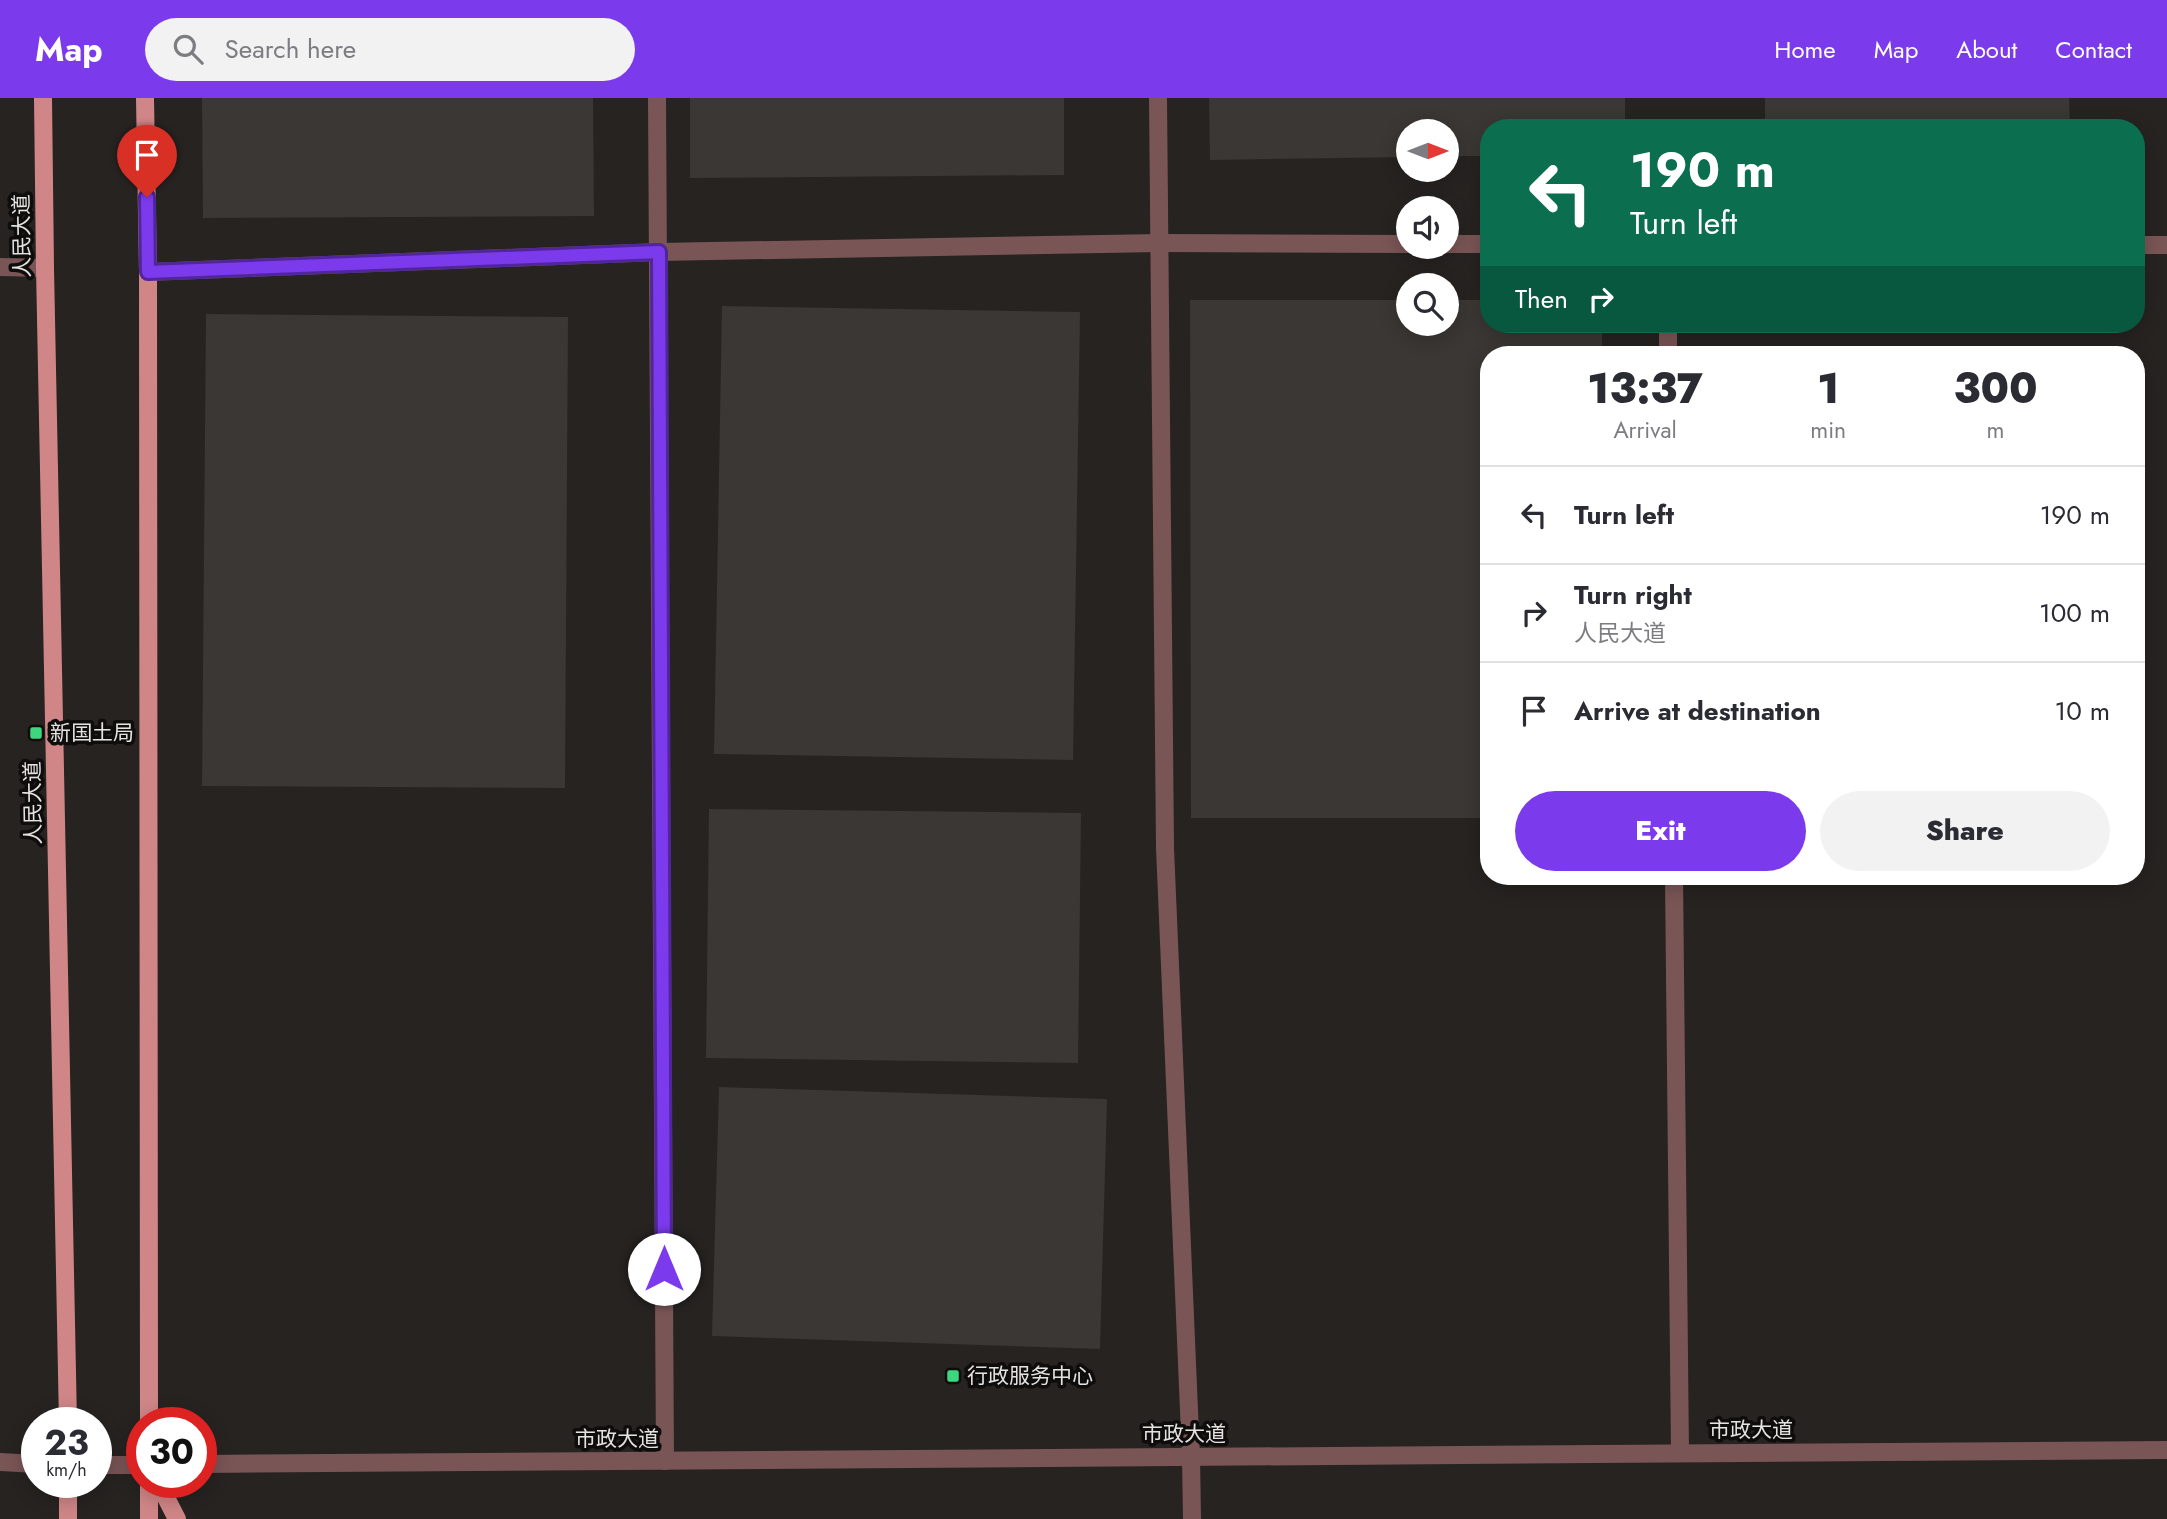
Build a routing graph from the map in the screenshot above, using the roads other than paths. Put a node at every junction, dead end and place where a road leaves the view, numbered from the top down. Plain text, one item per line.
1 (43, 98) edge
2 (145, 98) edge
3 (657, 98) edge
4 (1158, 98) edge
5 (1160, 243) junction
6 (1396, 244) edge
7 (1459, 244) edge
8 (1480, 244) edge
9 (2145, 245) edge
10 (2167, 245) edge
11 (659, 252) junction
12 (0, 267) edge
13 (45, 268) junction
14 (148, 272) junction
15 (1674, 885) edge
16 (68, 1407) edge
17 (149, 1407) edge
18 (2167, 1450) edge
19 (1680, 1453) junction
20 (1191, 1457) junction
21 (666, 1461) junction
22 (0, 1462) edge
23 (21, 1463) edge
24 (217, 1464) edge
25 (68, 1498) edge
26 (149, 1498) edge
27 (166, 1498) edge
28 (68, 1519) edge
29 (149, 1519) edge
30 (177, 1519) edge
31 (1192, 1519) edge

1 - 13 main road, 人民大道
2 - 14 main road
3 - 11 street
4 - 5 street
5 - 6 street
5 - 11 street
5 - 20 street
7 - 8 street
9 - 10 street
11 - 14 street
11 - 21 street
12 - 13 street
13 - 16 main road, 人民大道
14 - 17 main road
15 - 19 street
18 - 19 street, 市政大道
19 - 20 street, 市政大道
20 - 21 street, 市政大道
20 - 31 street
21 - 24 street, 市政大道
22 - 23 street
25 - 28 main road
26 - 29 main road
27 - 30 main road

